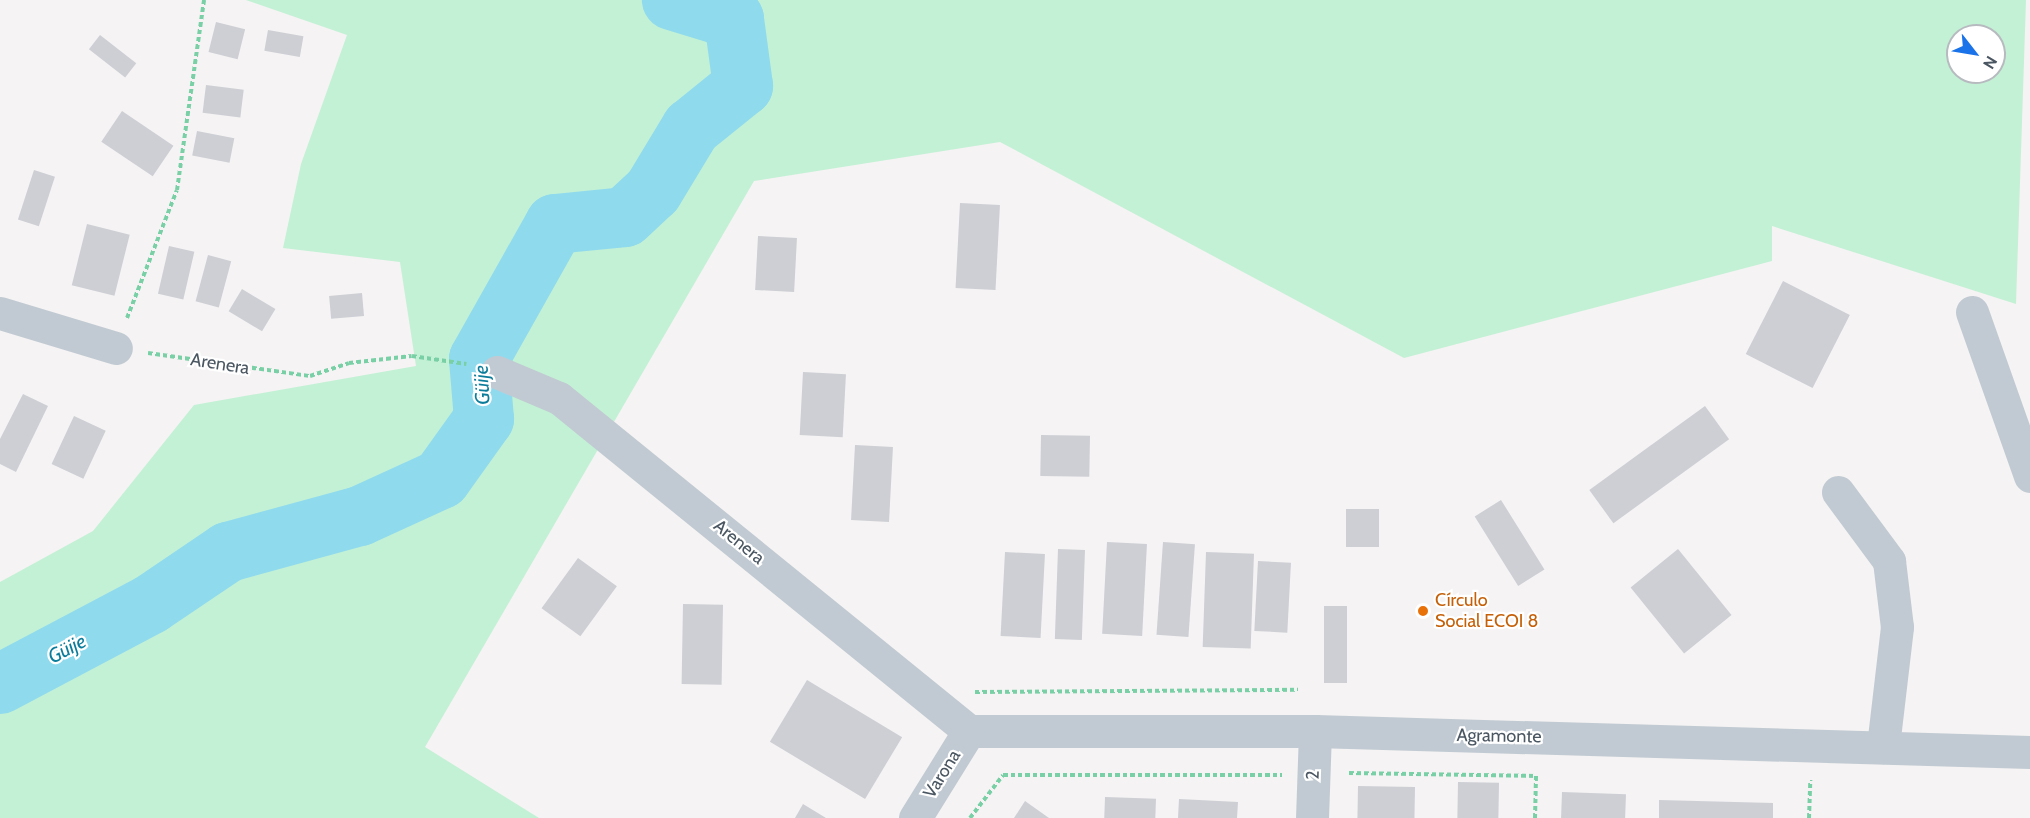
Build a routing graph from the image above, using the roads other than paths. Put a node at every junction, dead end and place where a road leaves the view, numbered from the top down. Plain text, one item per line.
1 (1972, 312) dead end
2 (0, 313) edge
3 (116, 348) road end
4 (497, 372) dead end
5 (2030, 476) edge
6 (1838, 492) dead end
7 (969, 731) junction
8 (1315, 731) junction
9 (1883, 747) junction
10 (2030, 752) edge
11 (922, 812) edge
12 (1312, 818) edge

1 - 5 street
2 - 3 street
4 - 7 street, Arenera
6 - 9 street
7 - 8 street, Agramonte
7 - 11 street, Varona
8 - 9 street, Agramonte
8 - 12 street, 2
9 - 10 street, Agramonte

